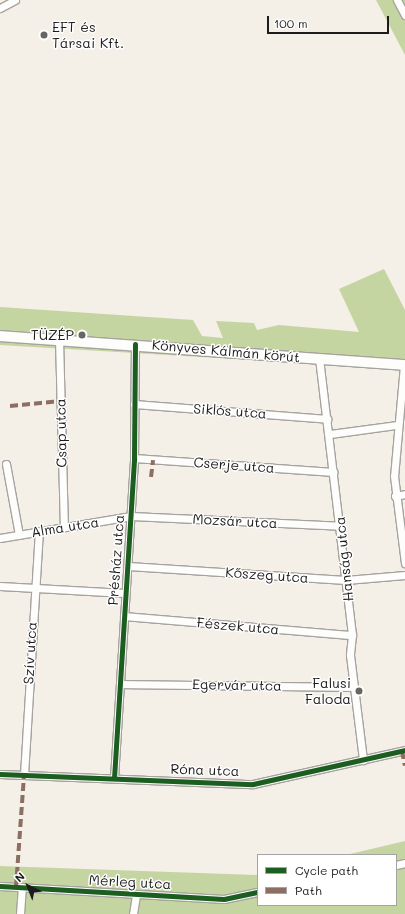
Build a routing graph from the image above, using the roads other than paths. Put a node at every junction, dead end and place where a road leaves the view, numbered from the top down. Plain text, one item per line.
1 (15, 0) edge
2 (397, 0) edge
3 (0, 8) edge
4 (405, 15) edge
5 (0, 336) edge
6 (59, 339) junction
7 (135, 344) junction
8 (319, 358) junction
9 (404, 365) edge
10 (134, 404) junction
11 (327, 419) junction
12 (397, 425) junction
13 (330, 434) junction
14 (134, 458) junction
15 (6, 464) dead end
16 (334, 472) junction
17 (405, 494) edge
18 (395, 496) junction
19 (131, 516) junction
20 (340, 526) junction
21 (64, 527) junction
22 (39, 531) junction
23 (19, 535) junction
24 (0, 538) edge
25 (405, 563) edge
26 (128, 566) junction
27 (405, 575) edge
28 (346, 580) junction
29 (0, 586) edge
30 (34, 588) junction
31 (125, 593) junction
32 (124, 616) junction
33 (352, 635) junction
34 (120, 684) junction
35 (354, 687) junction
36 (405, 750) edge
37 (363, 760) junction
38 (0, 774) edge
39 (24, 775) junction
40 (114, 778) junction
41 (0, 886) edge
42 (22, 887) junction
43 (257, 892) edge
44 (136, 895) junction
45 (20, 914) edge
46 (133, 914) edge

1 - 3 street
2 - 4 street
5 - 6 street, Könyves Kálmán körút
6 - 7 street, Könyves Kálmán körút
6 - 21 street, Csap utca
7 - 8 street, Könyves Kálmán körút
7 - 10 street, Présház utca
8 - 9 street, Könyves Kálmán körút
8 - 11 street, Hanság utca
9 - 12 street
10 - 11 street, Siklós utca
10 - 14 street, Présház utca
11 - 13 street, Hanság utca
12 - 13 street
12 - 18 street
13 - 16 street, Hanság utca
14 - 16 street, Cserje utca
14 - 19 street, Présház utca
15 - 23 street
16 - 20 street, Hanság utca
17 - 18 street
18 - 25 street
19 - 20 street, Mozsár utca
19 - 21 street, Alma utca
19 - 26 street, Présház utca
20 - 28 street, Hanság utca
21 - 22 street, Alma utca
22 - 23 street, Alma utca
22 - 30 street, Szív utca
23 - 24 street, Alma utca
26 - 28 street, Kőszeg utca
26 - 31 street, Présház utca
27 - 28 street, Kőszeg utca
28 - 33 street, Hanság utca
29 - 30 street
30 - 31 street
30 - 39 street, Szív utca
31 - 32 street, Présház utca
32 - 33 street, Fészek utca
32 - 34 street, Présház utca
33 - 35 street, Hanság utca
34 - 35 street, Egervár utca
34 - 40 street, Présház utca
35 - 37 street, Hanság utca
36 - 37 street, Róna utca
37 - 40 street, Róna utca
38 - 39 street, Róna utca
39 - 40 street, Róna utca
41 - 42 street, Mérleg utca
42 - 44 street, Mérleg utca
42 - 45 street
43 - 44 street, Mérleg utca
44 - 46 street

